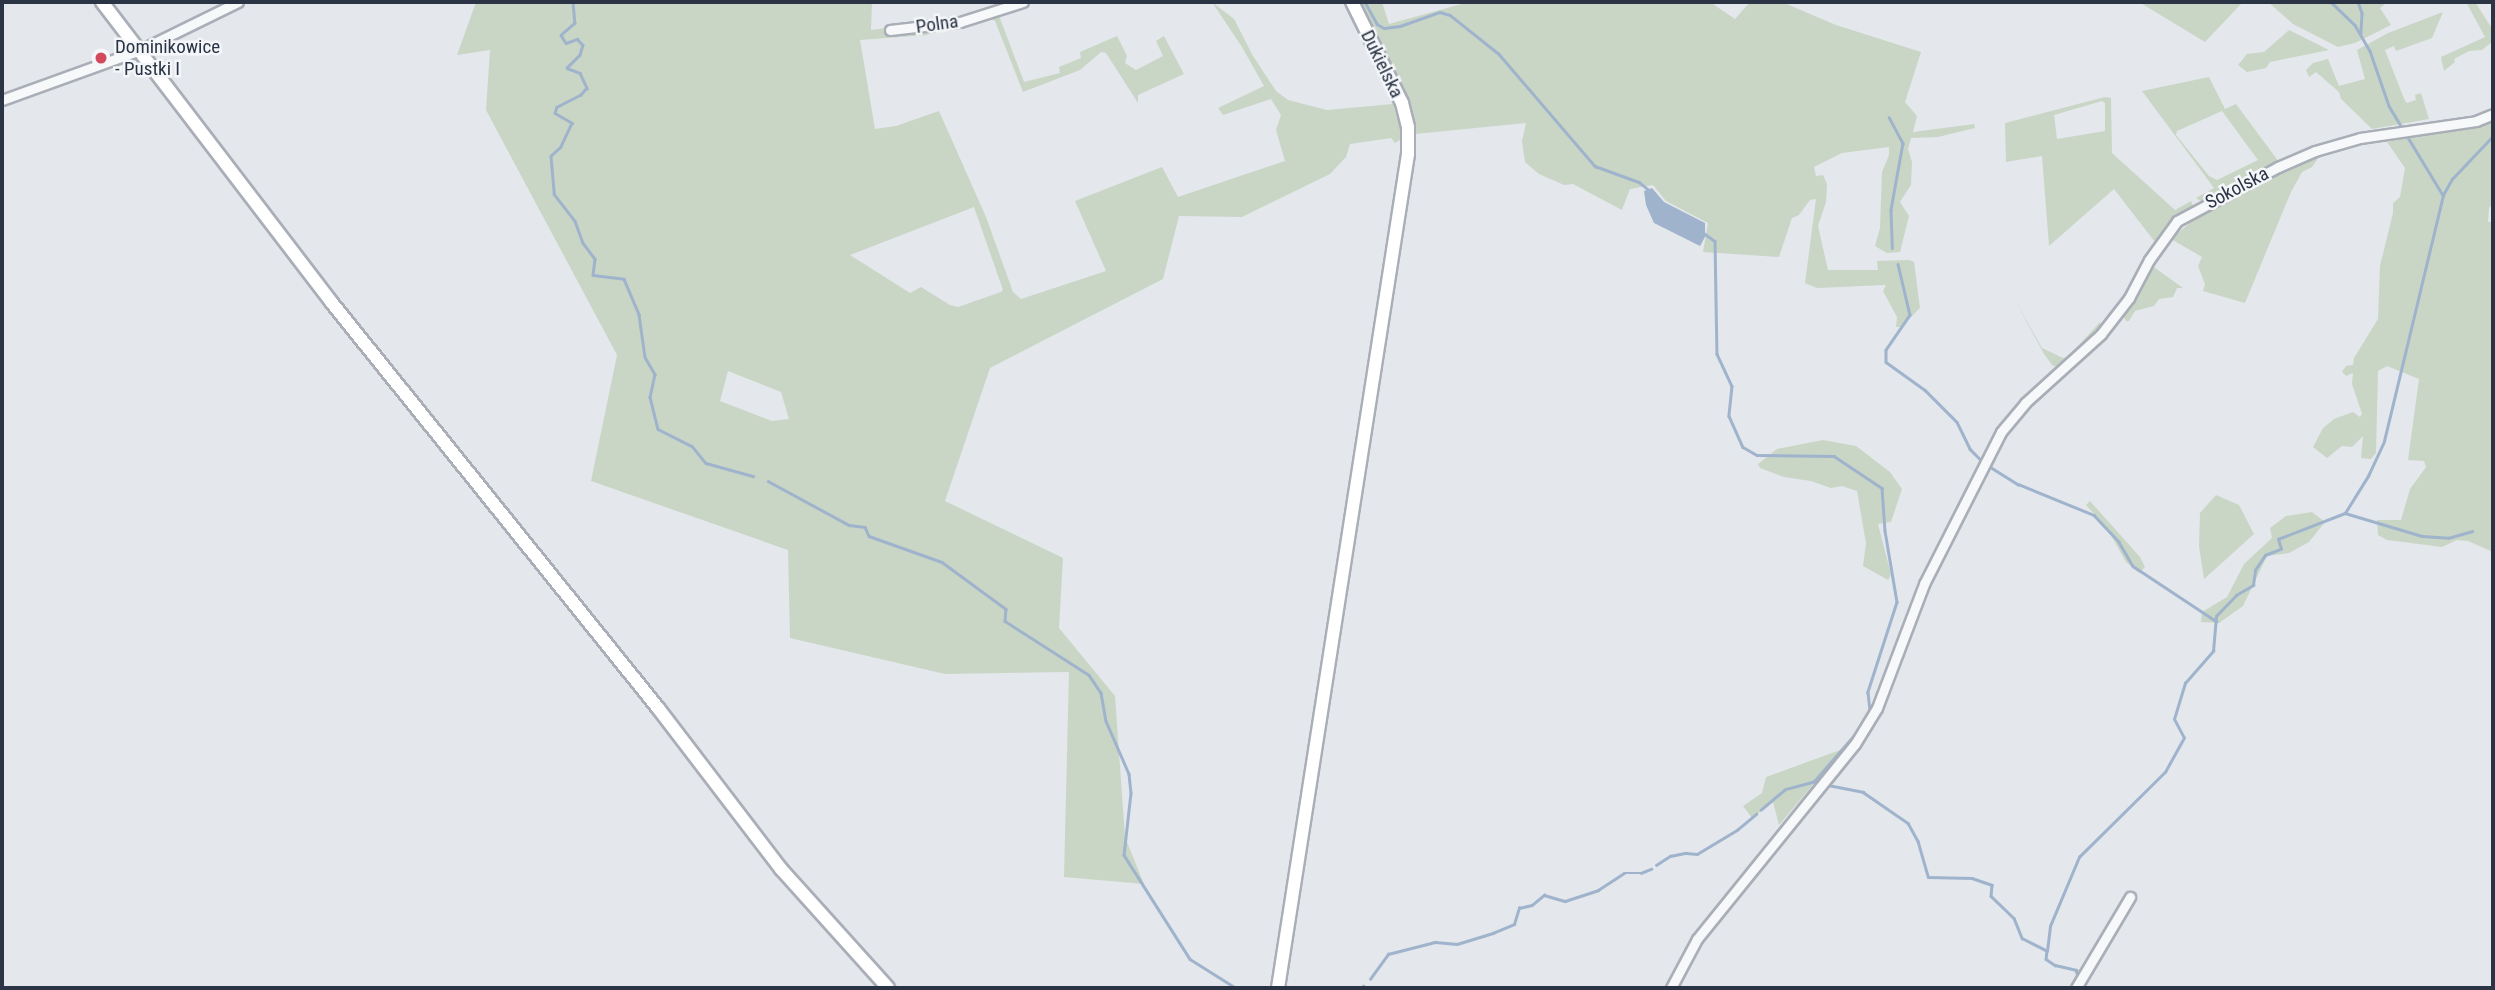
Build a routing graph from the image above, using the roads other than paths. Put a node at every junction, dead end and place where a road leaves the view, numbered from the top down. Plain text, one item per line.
1 (102, 2) edge
2 (238, 2) edge
3 (1023, 2) edge
4 (1352, 2) edge
5 (890, 30) dead end
6 (140, 50) junction
7 (2, 100) edge
8 (2493, 114) edge
9 (2130, 897) dead end
10 (888, 988) edge
11 (1278, 988) edge
12 (1671, 988) edge
13 (2076, 988) edge

1 - 6 street
2 - 6 street
3 - 5 street, Polna
4 - 11 street, Dukielska
6 - 7 street
6 - 10 street
8 - 12 street, Sokolska
9 - 13 street

